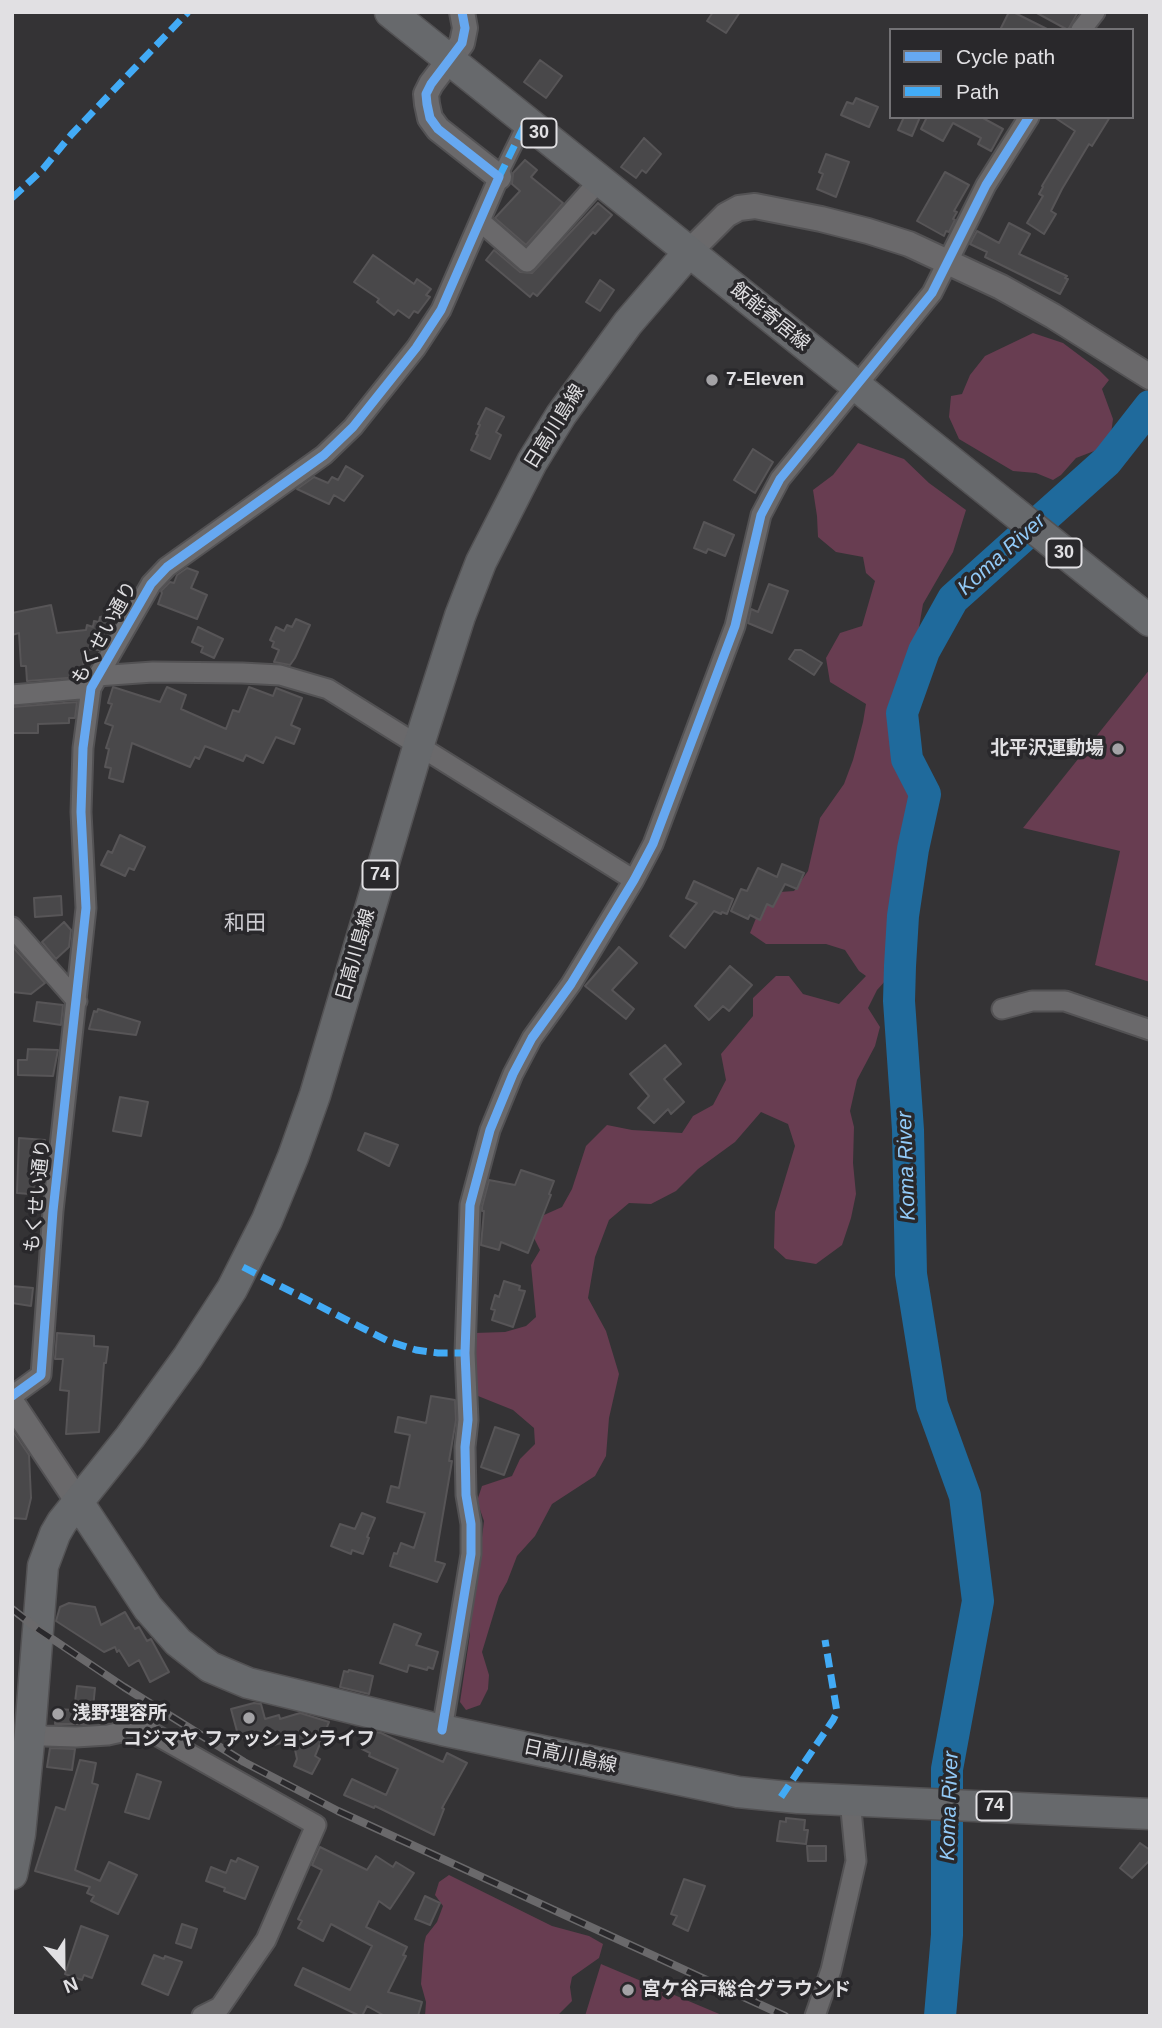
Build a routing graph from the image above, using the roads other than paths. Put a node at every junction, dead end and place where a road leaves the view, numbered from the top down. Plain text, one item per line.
1 (390, 12) edge
2 (462, 12) edge
3 (1095, 12) edge
4 (1083, 28) edge
5 (451, 61) junction
6 (1027, 119) edge
7 (526, 122) junction
8 (499, 177) junction
9 (599, 181) junction
10 (481, 222) junction
11 (689, 252) junction
12 (949, 262) junction
13 (1150, 377) edge
14 (856, 386) junction
15 (1150, 621) edge
16 (94, 682) junction
17 (12, 695) edge
18 (419, 744) junction
19 (634, 880) junction
20 (12, 927) edge
21 (77, 1001) junction
22 (1002, 1009) dead end
23 (1150, 1030) edge
24 (12, 1396) edge
25 (12, 1404) edge
26 (78, 1502) junction
27 (21, 1728) edge
28 (442, 1730) junction
29 (859, 1800) junction
30 (1150, 1814) edge
31 (16, 1834) edge
32 (12, 1874) edge
33 (202, 2016) edge
34 (815, 2016) edge

1 - 5 main road, 飯能寄居線 / 30
2 - 5 street
3 - 4 street
5 - 7 main road, 飯能寄居線 / 30
5 - 8 street
6 - 12 street
7 - 8 street
7 - 9 main road, 飯能寄居線 / 30
8 - 10 street, もくせい通り
9 - 10 street
9 - 11 main road, 飯能寄居線 / 30
10 - 16 street, もくせい通り
11 - 12 street
11 - 14 main road, 飯能寄居線 / 30
11 - 18 main road, 日高川島線 / 74
12 - 13 street
12 - 14 street
14 - 15 main road, 飯能寄居線 / 30
14 - 19 street
16 - 17 street
16 - 18 street
16 - 21 street, もくせい通り
18 - 19 street
18 - 26 main road, 日高川島線 / 74
19 - 28 street
20 - 21 street
21 - 24 street, もくせい通り
22 - 23 street
25 - 26 street
26 - 27 main road, 日高川島線 / 74
26 - 28 main road, 日高川島線 / 74
27 - 31 main road, 日高川島線 / 74
27 - 33 street
28 - 29 main road, 日高川島線 / 74
29 - 30 main road, 日高川島線 / 74
29 - 34 street
31 - 32 main road, 日高川島線 / 74

